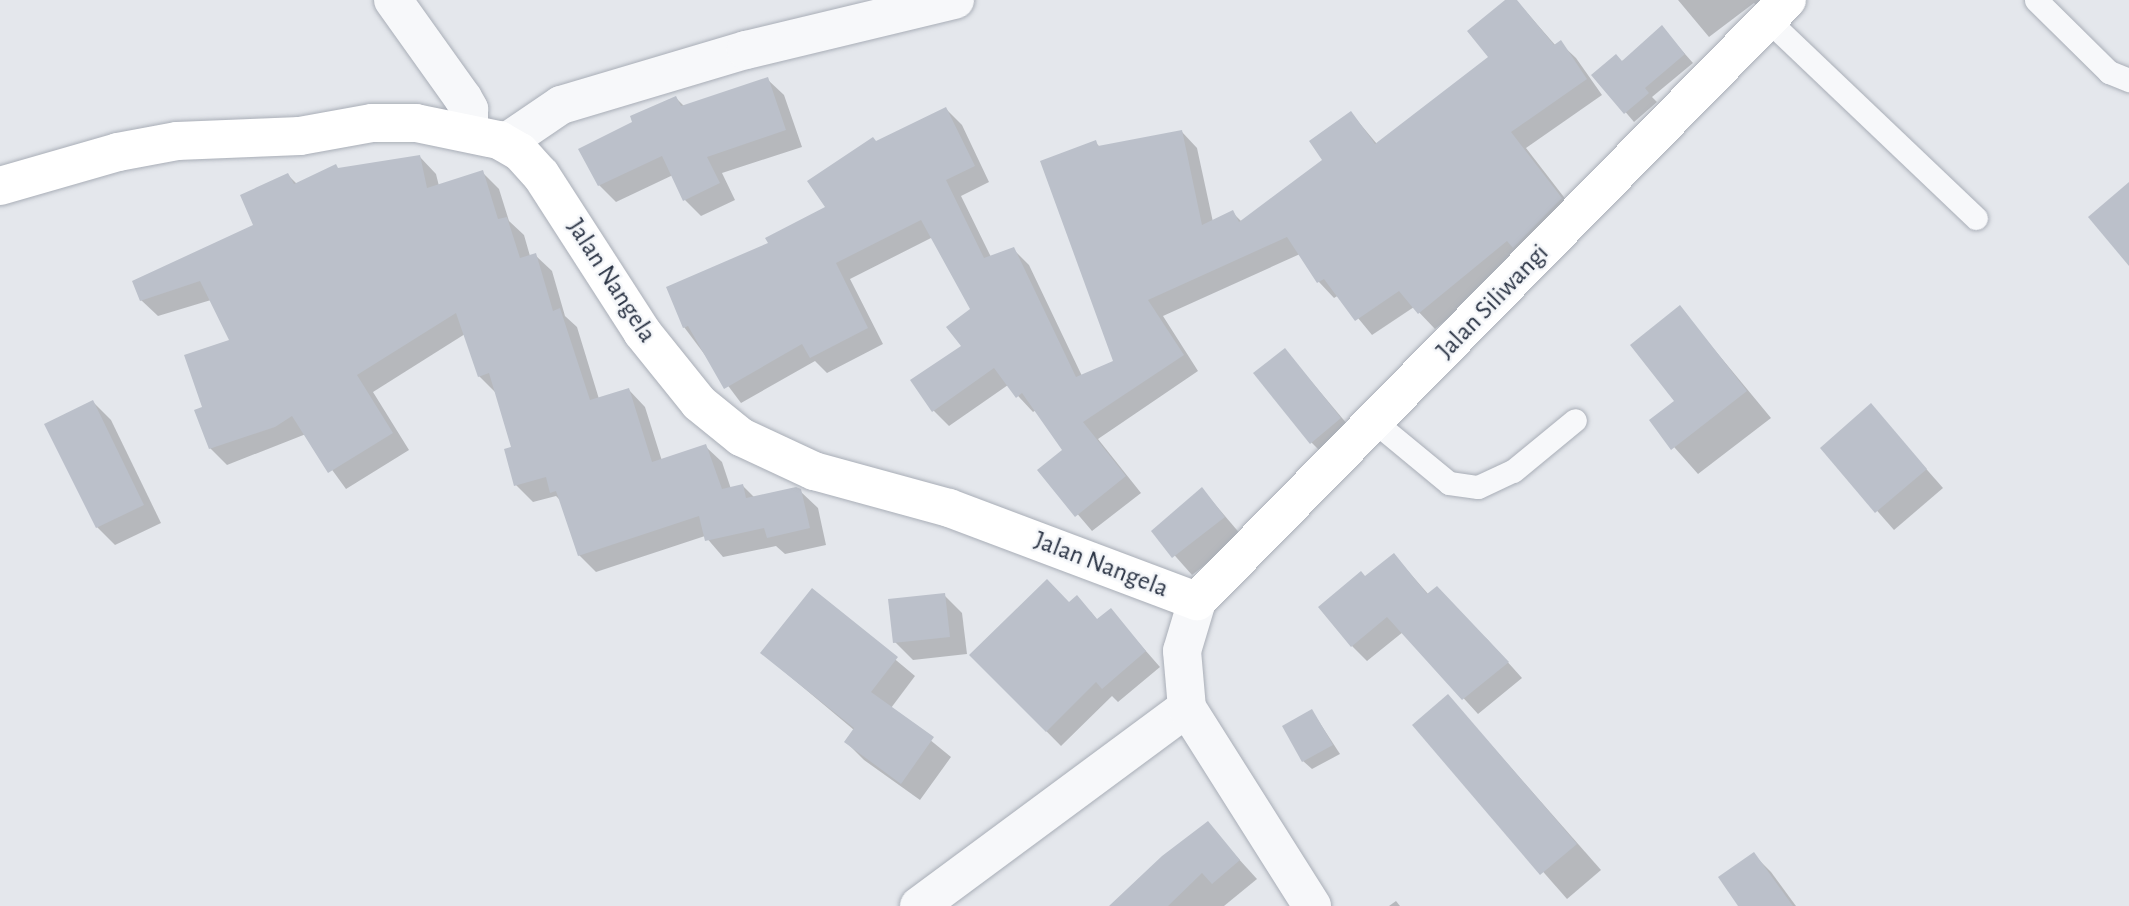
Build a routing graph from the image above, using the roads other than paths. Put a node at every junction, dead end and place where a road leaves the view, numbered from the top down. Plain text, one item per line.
1 (393, 0) edge
2 (955, 0) edge
3 (2036, 0) edge
4 (1777, 10) edge
5 (2129, 80) edge
6 (469, 131) junction
7 (505, 143) junction
8 (0, 186) edge
9 (1976, 218) dead end
10 (1575, 420) dead end
11 (1375, 422) junction
12 (1197, 601) junction
13 (1187, 708) junction
14 (919, 906) edge
15 (1312, 906) edge

1 - 6 street
2 - 7 street
3 - 5 lane
4 - 9 lane
4 - 11 main road, Jalan Siliwangi
6 - 7 main road, Jalan Nangela
6 - 8 main road, Jalan Nangela
7 - 12 main road, Jalan Nangela
10 - 11 lane
11 - 12 main road, Jalan Siliwangi
12 - 13 street
13 - 14 street
13 - 15 street

